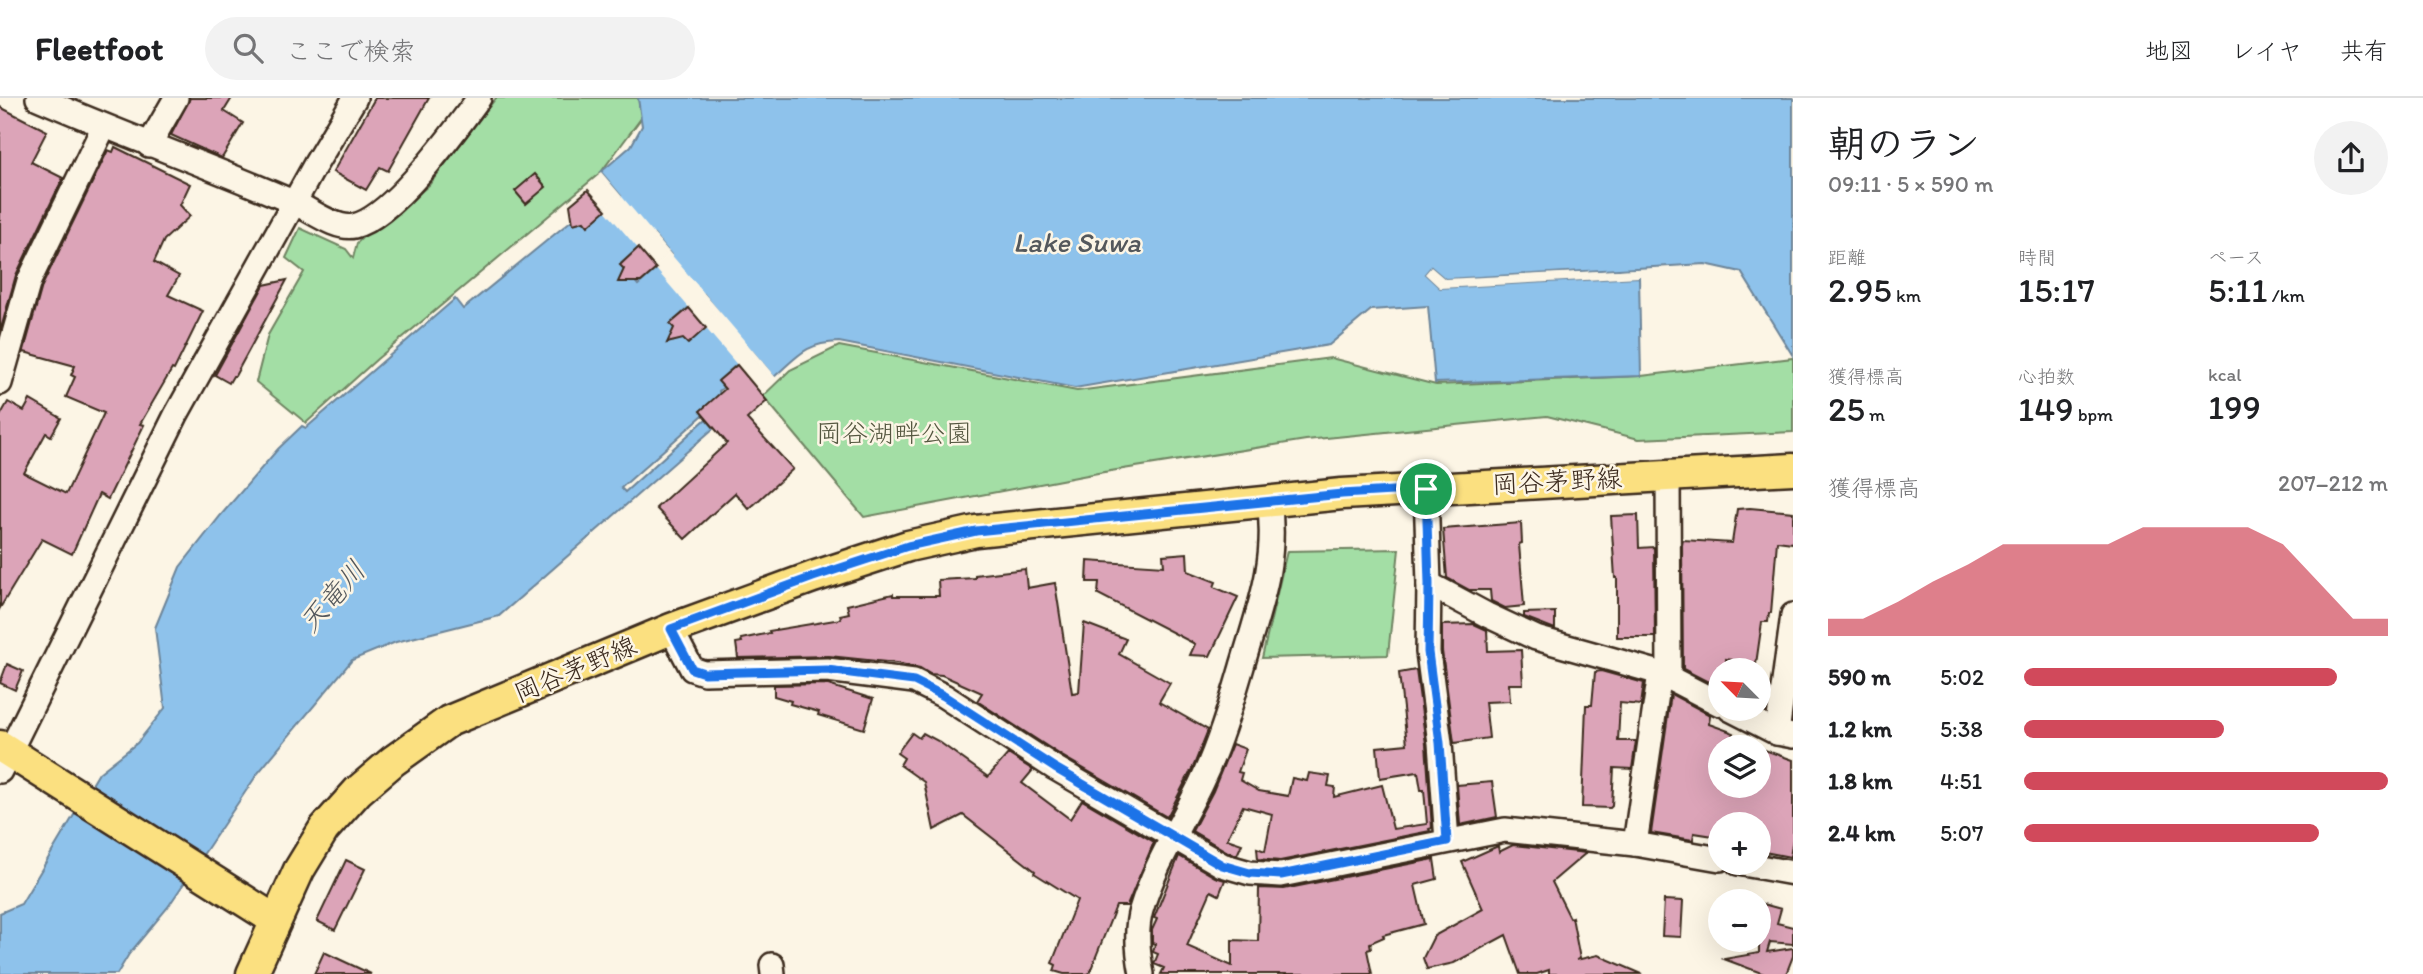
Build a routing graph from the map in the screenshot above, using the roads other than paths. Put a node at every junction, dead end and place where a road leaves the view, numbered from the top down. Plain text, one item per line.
1 (38, 98) edge
2 (176, 98) edge
3 (355, 98) edge
4 (479, 98) edge
5 (104, 126) junction
6 (149, 145) junction
7 (295, 204) junction
8 (0, 383) edge
9 (1793, 469) edge
10 (1668, 475) junction
11 (1426, 489) junction
12 (1269, 502) junction
13 (1429, 584) junction
14 (1793, 615) edge
15 (671, 629) junction
16 (1665, 675) junction
17 (1708, 698) edge
18 (1755, 721) edge
19 (1785, 735) edge
20 (10, 758) edge
21 (1172, 836) junction
22 (1447, 841) junction
23 (1634, 844) junction
24 (1708, 857) edge
25 (1771, 869) edge
26 (1793, 873) edge
27 (263, 912) junction
28 (252, 974) edge
29 (1142, 974) edge

1 - 5 street
2 - 6 street
3 - 7 street
4 - 7 street
5 - 6 street
5 - 8 street
6 - 7 street
7 - 20 street
9 - 10 main road, 岡谷茅野線
10 - 11 main road, 岡谷茅野線
10 - 16 street
11 - 12 main road, 岡谷茅野線
11 - 13 street
12 - 15 main road, 岡谷茅野線
12 - 21 street
13 - 16 street
13 - 22 street
14 - 19 street
15 - 21 street
15 - 27 main road, 岡谷茅野線
16 - 17 street
16 - 23 street
18 - 19 street
20 - 27 main road
21 - 22 street
21 - 29 street
22 - 23 street
23 - 24 street
25 - 26 street
27 - 28 main road, 岡谷茅野線

